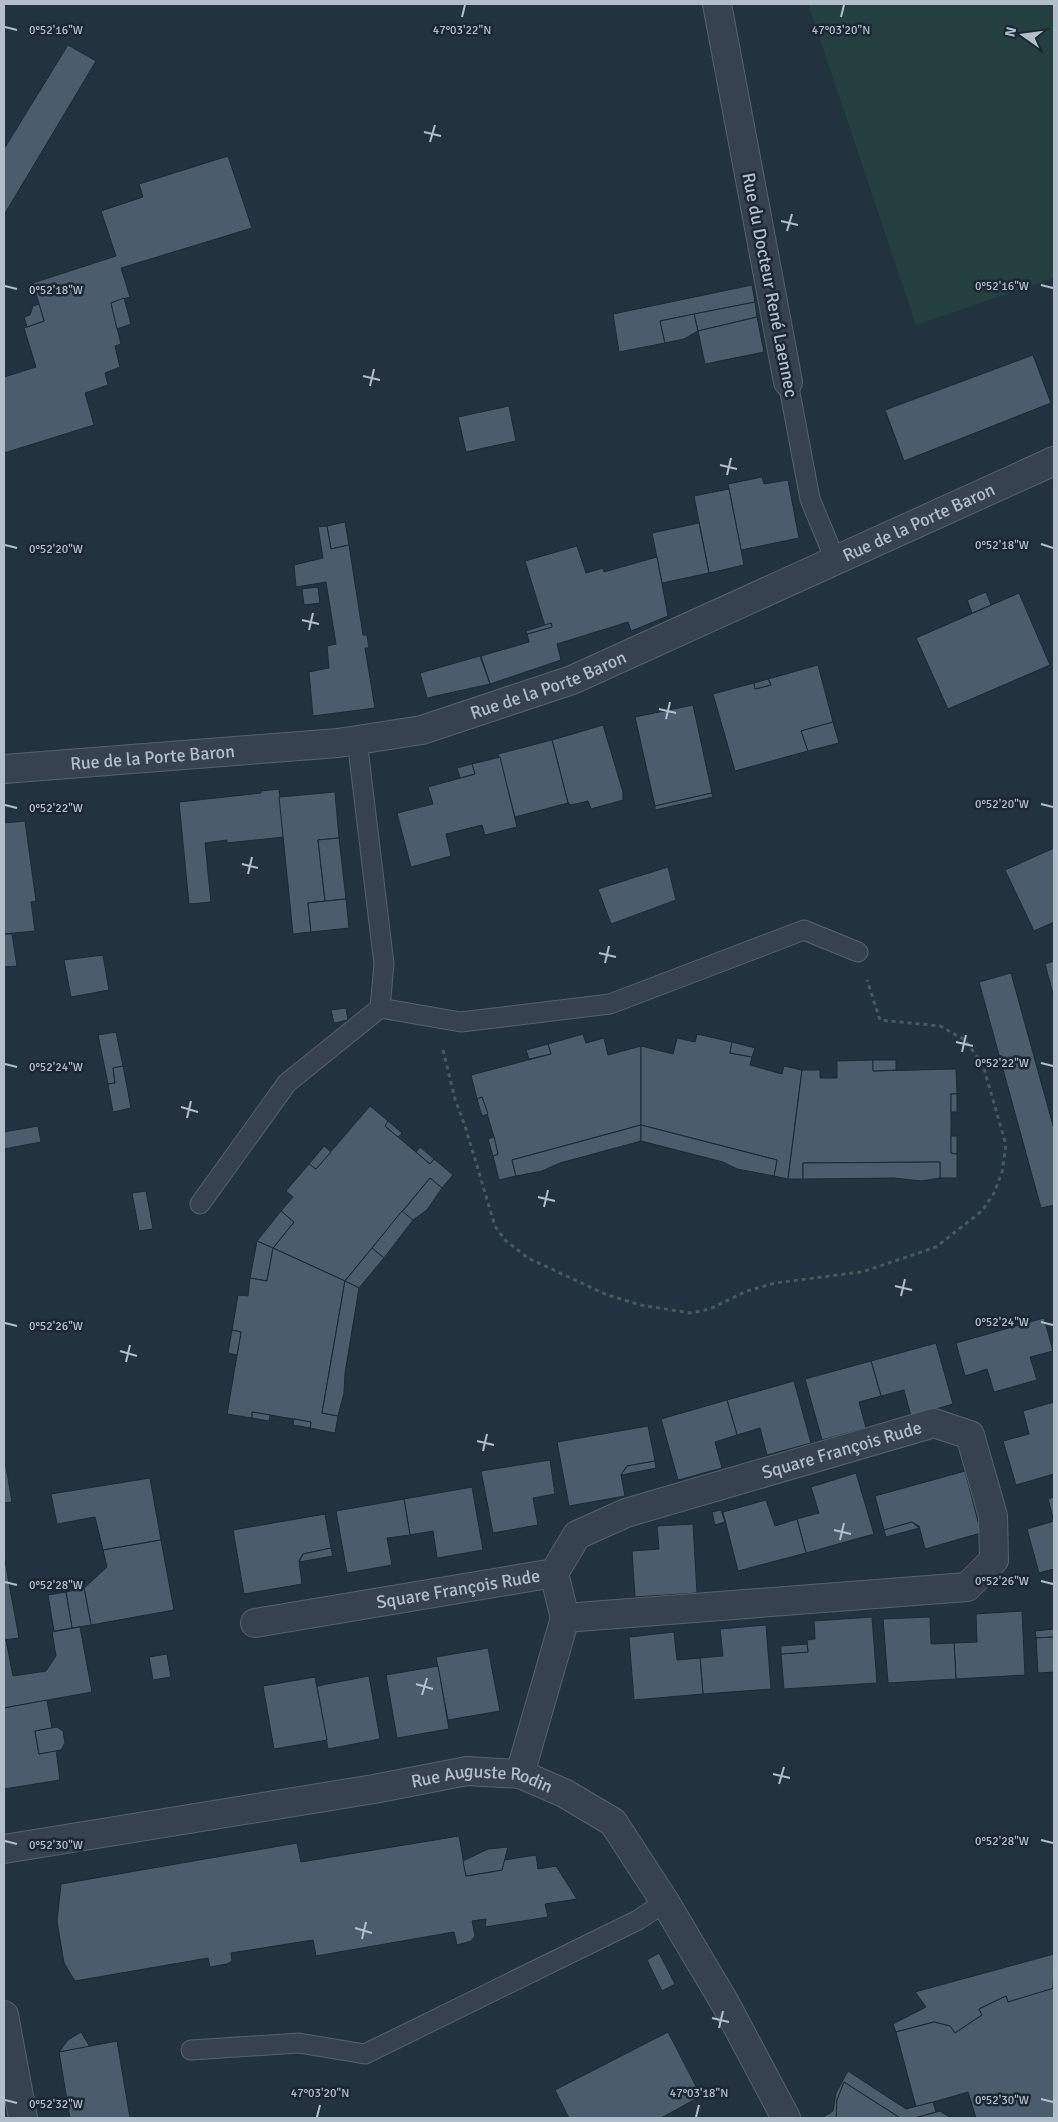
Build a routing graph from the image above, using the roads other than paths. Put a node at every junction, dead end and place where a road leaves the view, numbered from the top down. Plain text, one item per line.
1 (718, 4) edge
2 (788, 382) joint
3 (1054, 461) edge
4 (836, 562) junction
5 (357, 740) junction
6 (4, 769) edge
7 (858, 952) road end
8 (380, 1008) junction
9 (200, 1204) dead end
10 (554, 1573) junction
11 (566, 1618) junction
12 (255, 1623) dead end
13 (520, 1774) junction
14 (4, 1849) edge
15 (666, 1902) junction
16 (4, 2015) edge
17 (191, 2050) dead end
18 (23, 2118) edge
19 (786, 2118) edge

1 - 2 street, Rue du Docteur René Laennec
2 - 4 lane, Rue du Docteur René Laennec
3 - 4 street, Rue de la Porte Baron
4 - 5 street, Rue de la Porte Baron
5 - 6 street, Rue de la Porte Baron
5 - 8 lane
7 - 8 lane
8 - 9 lane
10 - 11 street
10 - 11 street, Square François Rude
10 - 12 street, Square François Rude
11 - 13 street
13 - 14 street, Rue Auguste Rodin
13 - 15 street, Rue Auguste Rodin
15 - 17 lane
15 - 19 street, Rue Auguste Rodin
16 - 18 street

